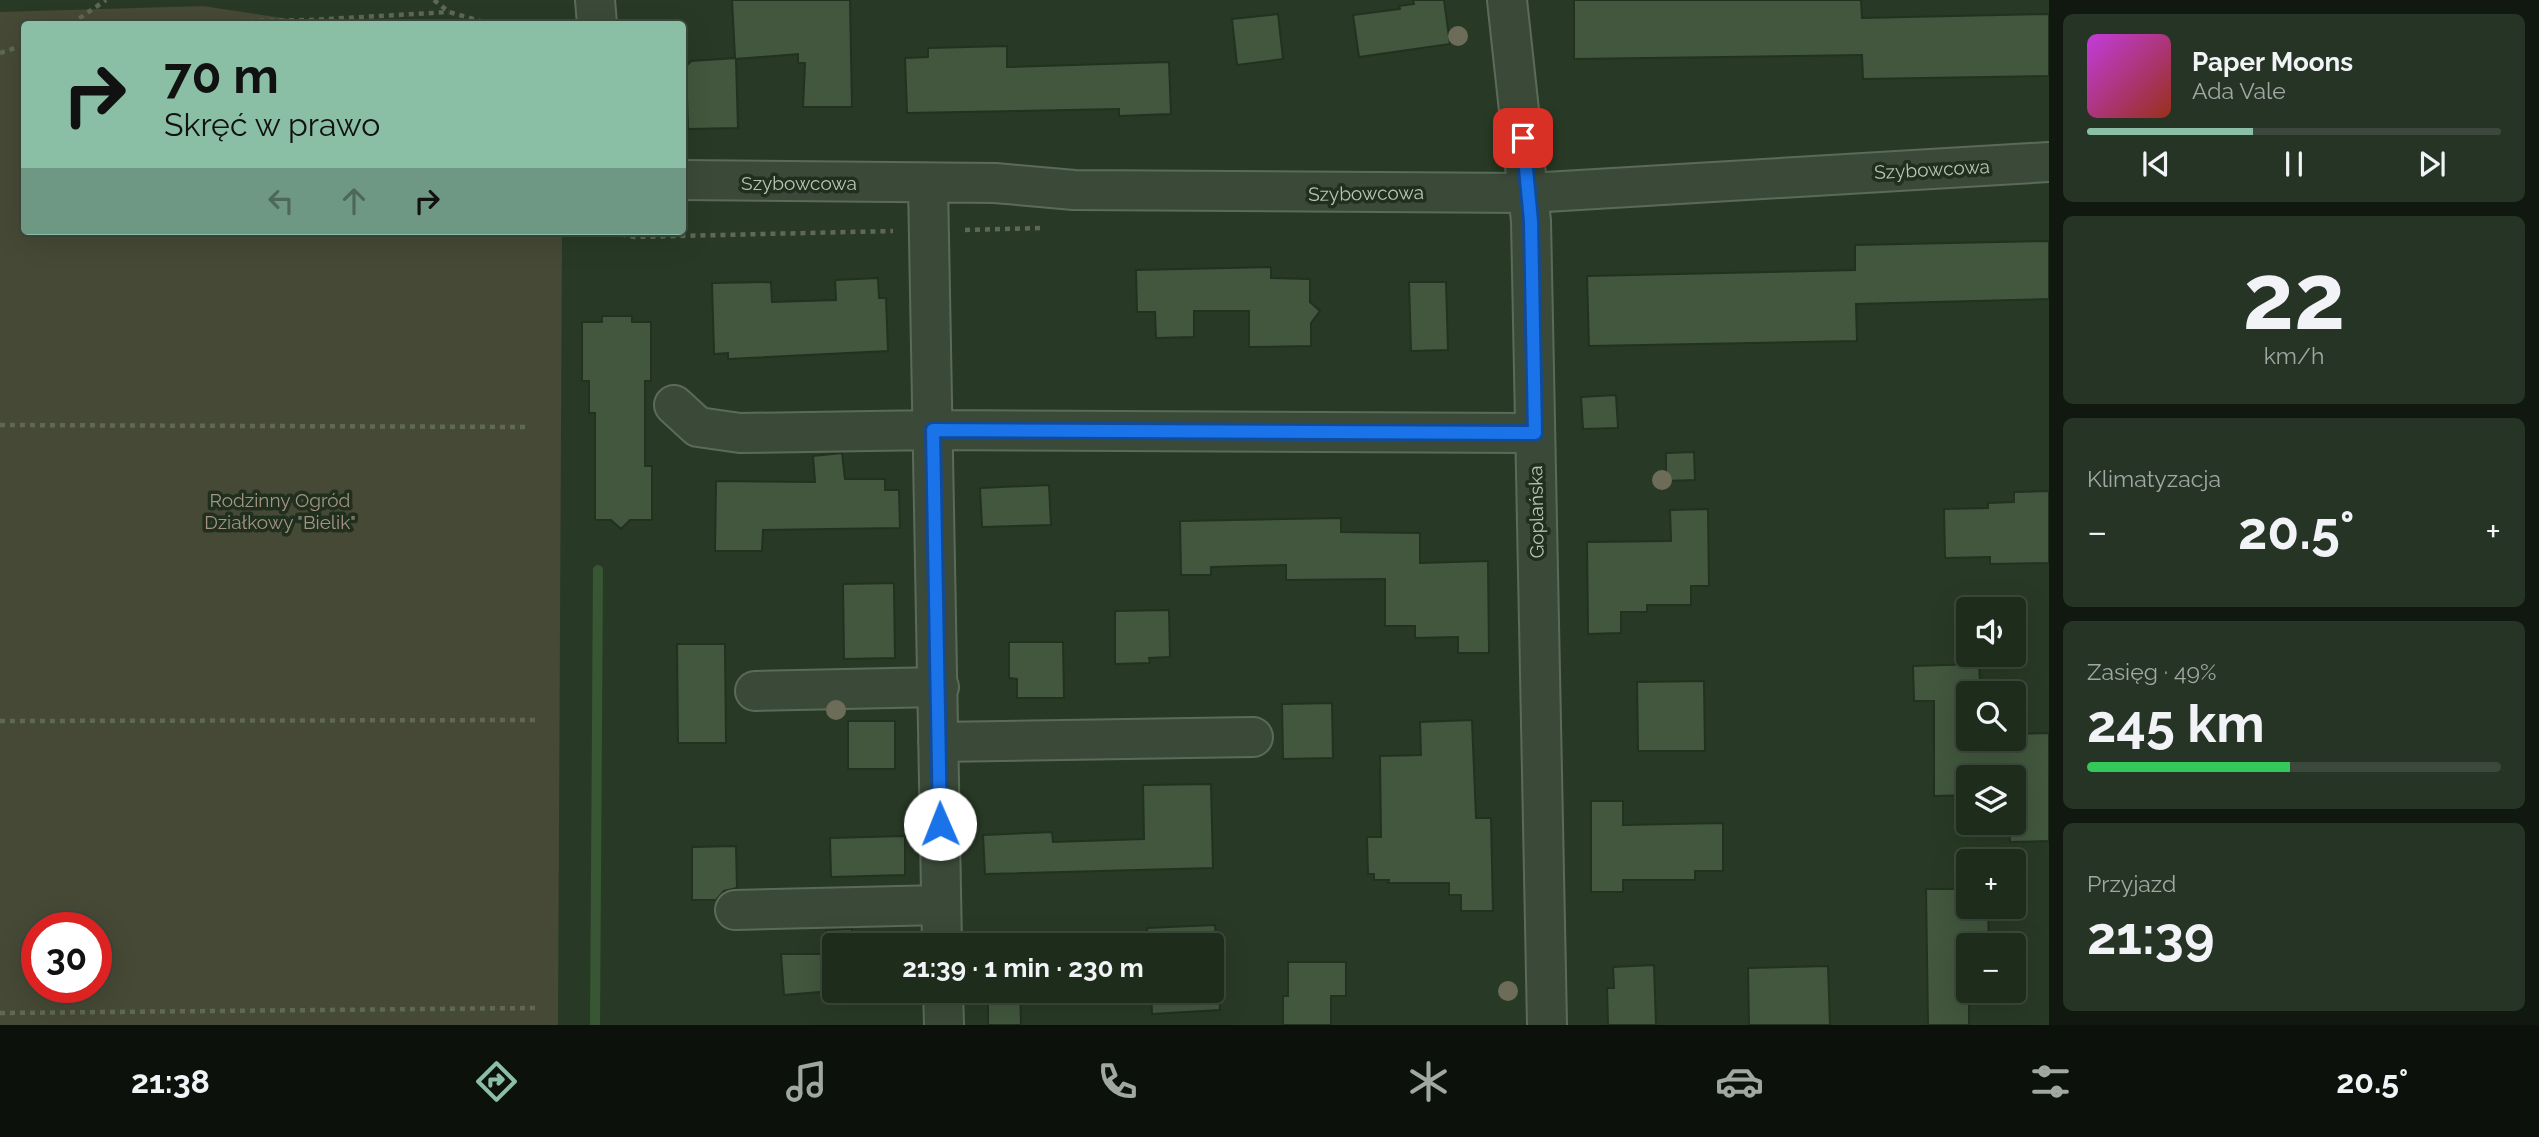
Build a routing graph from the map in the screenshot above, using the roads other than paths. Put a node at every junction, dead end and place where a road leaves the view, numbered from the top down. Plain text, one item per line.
1 (594, 0) edge
2 (1507, 0) edge
3 (597, 21) edge
4 (2049, 162) edge
5 (686, 180) edge
6 (928, 184) junction
7 (1529, 193) junction
8 (674, 405) dead end
9 (933, 430) junction
10 (1535, 433) junction
11 (939, 687) junction
12 (755, 691) dead end
13 (1253, 737) dead end
14 (938, 742) junction
15 (941, 905) junction
16 (735, 910) dead end
17 (942, 933) edge
18 (943, 1003) edge
19 (944, 1025) edge
20 (1546, 1025) edge

1 - 3 street
2 - 7 street, Goplańska
4 - 7 street, Szybowcowa
5 - 6 street, Szybowcowa
6 - 7 street, Szybowcowa
6 - 9 street
7 - 10 street, Goplańska
8 - 9 street
9 - 10 street
9 - 11 street
10 - 20 street, Goplańska
11 - 12 street
11 - 14 street
13 - 14 street
14 - 15 street
15 - 16 street
15 - 17 street
18 - 19 street

